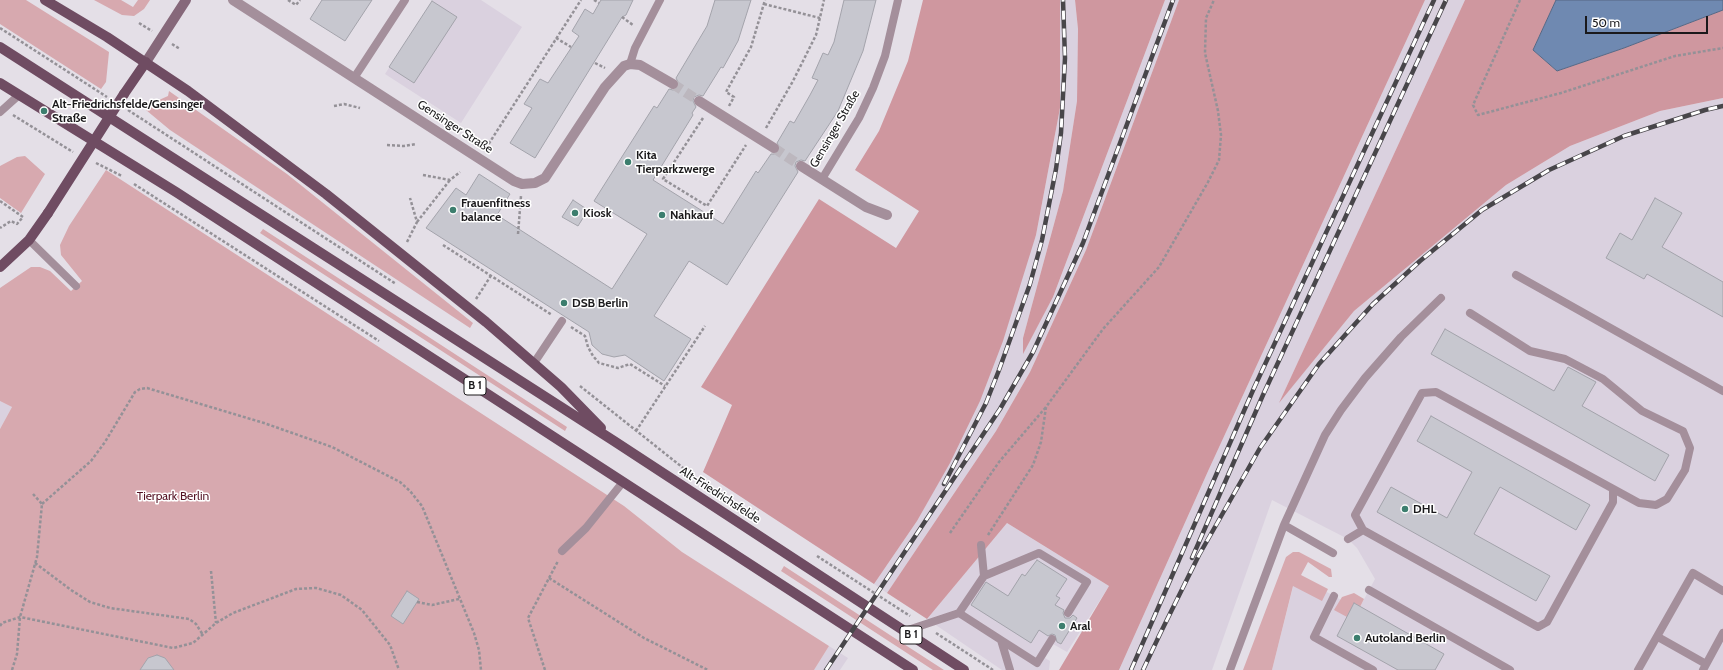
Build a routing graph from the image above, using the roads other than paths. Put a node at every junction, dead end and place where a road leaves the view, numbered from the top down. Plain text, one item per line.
1 (45, 0) edge
2 (186, 0) edge
3 (233, 0) edge
4 (405, 0) edge
5 (660, 0) edge
6 (898, 0) edge
7 (0, 47) edge
8 (146, 62) junction
9 (630, 64) junction
10 (354, 78) junction
11 (0, 83) edge
12 (673, 84) tunnel mouth
13 (18, 95) junction
14 (699, 101) tunnel mouth
15 (0, 112) edge
16 (774, 148) tunnel mouth
17 (801, 166) tunnel mouth
18 (822, 179) junction
19 (887, 215) dead end
20 (29, 240) junction
21 (0, 268) edge
22 (1516, 275) dead end
23 (76, 286) dead end
24 (1441, 298) dead end
25 (1470, 313) dead end
26 (562, 321) dead end
27 (534, 363) junction
28 (1723, 391) edge
29 (614, 441) junction
30 (623, 482) junction
31 (1613, 491) junction
32 (1284, 525) junction
33 (1363, 530) junction
34 (1348, 539) dead end
35 (981, 545) road end
36 (562, 551) road end
37 (1333, 553) dead end
38 (984, 576) junction
39 (1369, 590) dead end
40 (1723, 591) edge
41 (1334, 596) dead end
42 (1068, 612) dead end
43 (960, 613) junction
44 (906, 632) junction
45 (1723, 633) edge
46 (1658, 637) junction
47 (1052, 639) dead end
48 (1001, 640) junction
49 (1704, 667) edge
50 (913, 670) edge
51 (964, 670) edge
52 (1010, 670) edge
53 (1230, 670) edge
54 (1373, 670) edge
55 (1510, 670) edge
56 (1638, 670) edge

1 - 8 main road
2 - 8 street
3 - 10 street, Gensinger Straße
4 - 10 lane
5 - 9 lane
6 - 18 lane, Gensinger Straße
7 - 29 main road, Alt-Friedrichsfelde / B 1
8 - 20 main road, bridge
8 - 27 main road
9 - 10 street, Gensinger Straße
9 - 12 street
11 - 13 main road, B 1
13 - 15 lane
13 - 30 main road, B 1
14 - 16 street
17 - 18 street, Gensinger Straße
18 - 19 street, Gensinger Straße
20 - 21 main road
20 - 23 lane
22 - 28 lane
24 - 32 lane
25 - 31 lane
26 - 27 lane
27 - 29 main road
29 - 44 main road, Alt-Friedrichsfelde / B 1
30 - 36 lane
30 - 50 main road, B 1
31 - 33 lane
31 - 33 lane
32 - 37 lane
32 - 53 lane
33 - 34 lane
35 - 38 lane
38 - 42 lane
38 - 43 lane
39 - 55 lane
40 - 46 lane
41 - 54 lane
43 - 44 lane
43 - 48 lane
44 - 51 main road, Alt-Friedrichsfelde / B 1
45 - 49 lane
46 - 49 lane
46 - 56 lane
47 - 48 lane
48 - 52 lane

